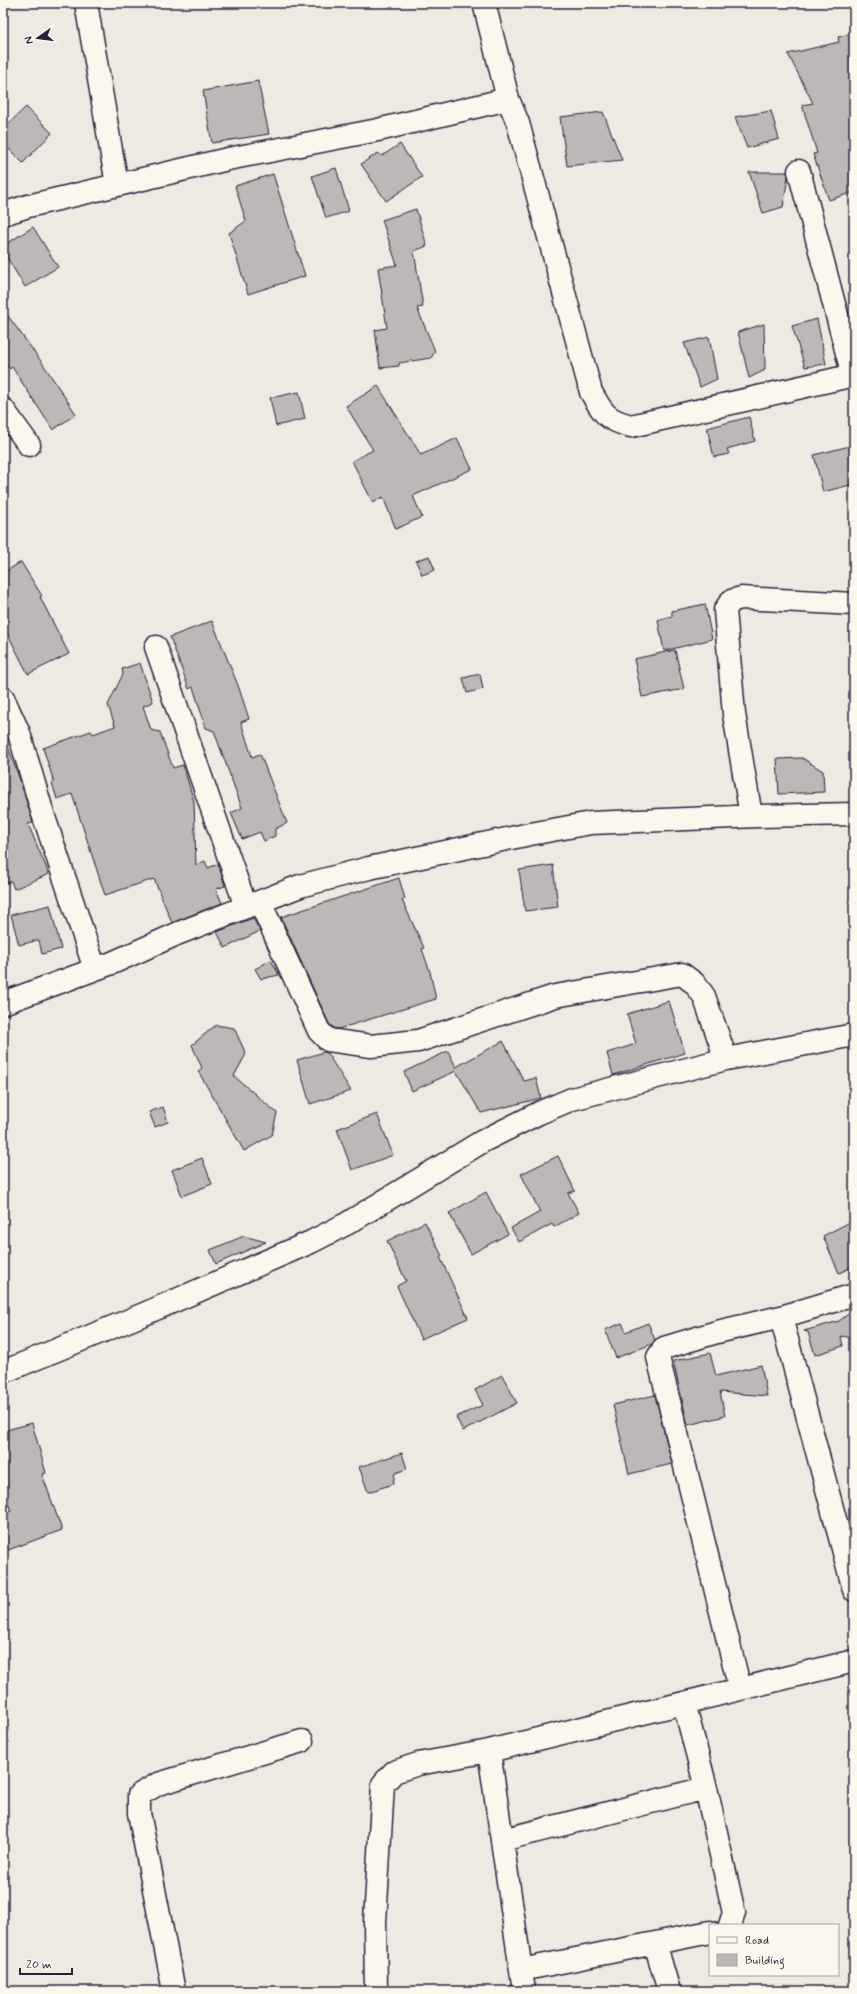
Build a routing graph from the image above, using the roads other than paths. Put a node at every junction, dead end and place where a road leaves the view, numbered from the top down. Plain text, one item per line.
1 (86, 3) edge
2 (484, 3) edge
3 (508, 99) junction
4 (799, 171) dead end
5 (117, 185) junction
6 (3, 214) edge
7 (854, 376) edge
8 (3, 408) edge
9 (29, 445) dead end
10 (854, 604) edge
11 (156, 647) dead end
12 (3, 698) edge
13 (854, 814) edge
14 (751, 816) junction
15 (253, 904) junction
16 (95, 969) junction
17 (3, 1003) edge
18 (854, 1035) edge
19 (726, 1059) junction
20 (854, 1295) edge
21 (781, 1317) junction
22 (3, 1372) edge
23 (854, 1590) edge
24 (854, 1661) edge
25 (740, 1689) junction
26 (684, 1703) junction
27 (302, 1741) dead end
28 (489, 1751) junction
29 (706, 1788) junction
30 (502, 1840) junction
31 (730, 1924) edge
32 (709, 1932) edge
33 (655, 1943) junction
34 (522, 1981) edge
35 (174, 1991) edge
36 (376, 1991) edge
37 (669, 1991) edge

1 - 5 street
2 - 3 street
3 - 5 street
3 - 7 street
4 - 7 street
5 - 6 street
8 - 9 street
10 - 14 street
11 - 15 street
12 - 16 street
13 - 14 street
14 - 15 street
15 - 16 street
15 - 19 street
16 - 17 street
18 - 19 street
19 - 22 street
20 - 21 street
21 - 23 street
21 - 25 street
24 - 25 street
25 - 26 street
26 - 28 street
26 - 29 street
27 - 35 street
28 - 30 street
28 - 36 street
29 - 30 street
29 - 31 street
30 - 34 street
32 - 33 street
33 - 34 street
33 - 37 street

